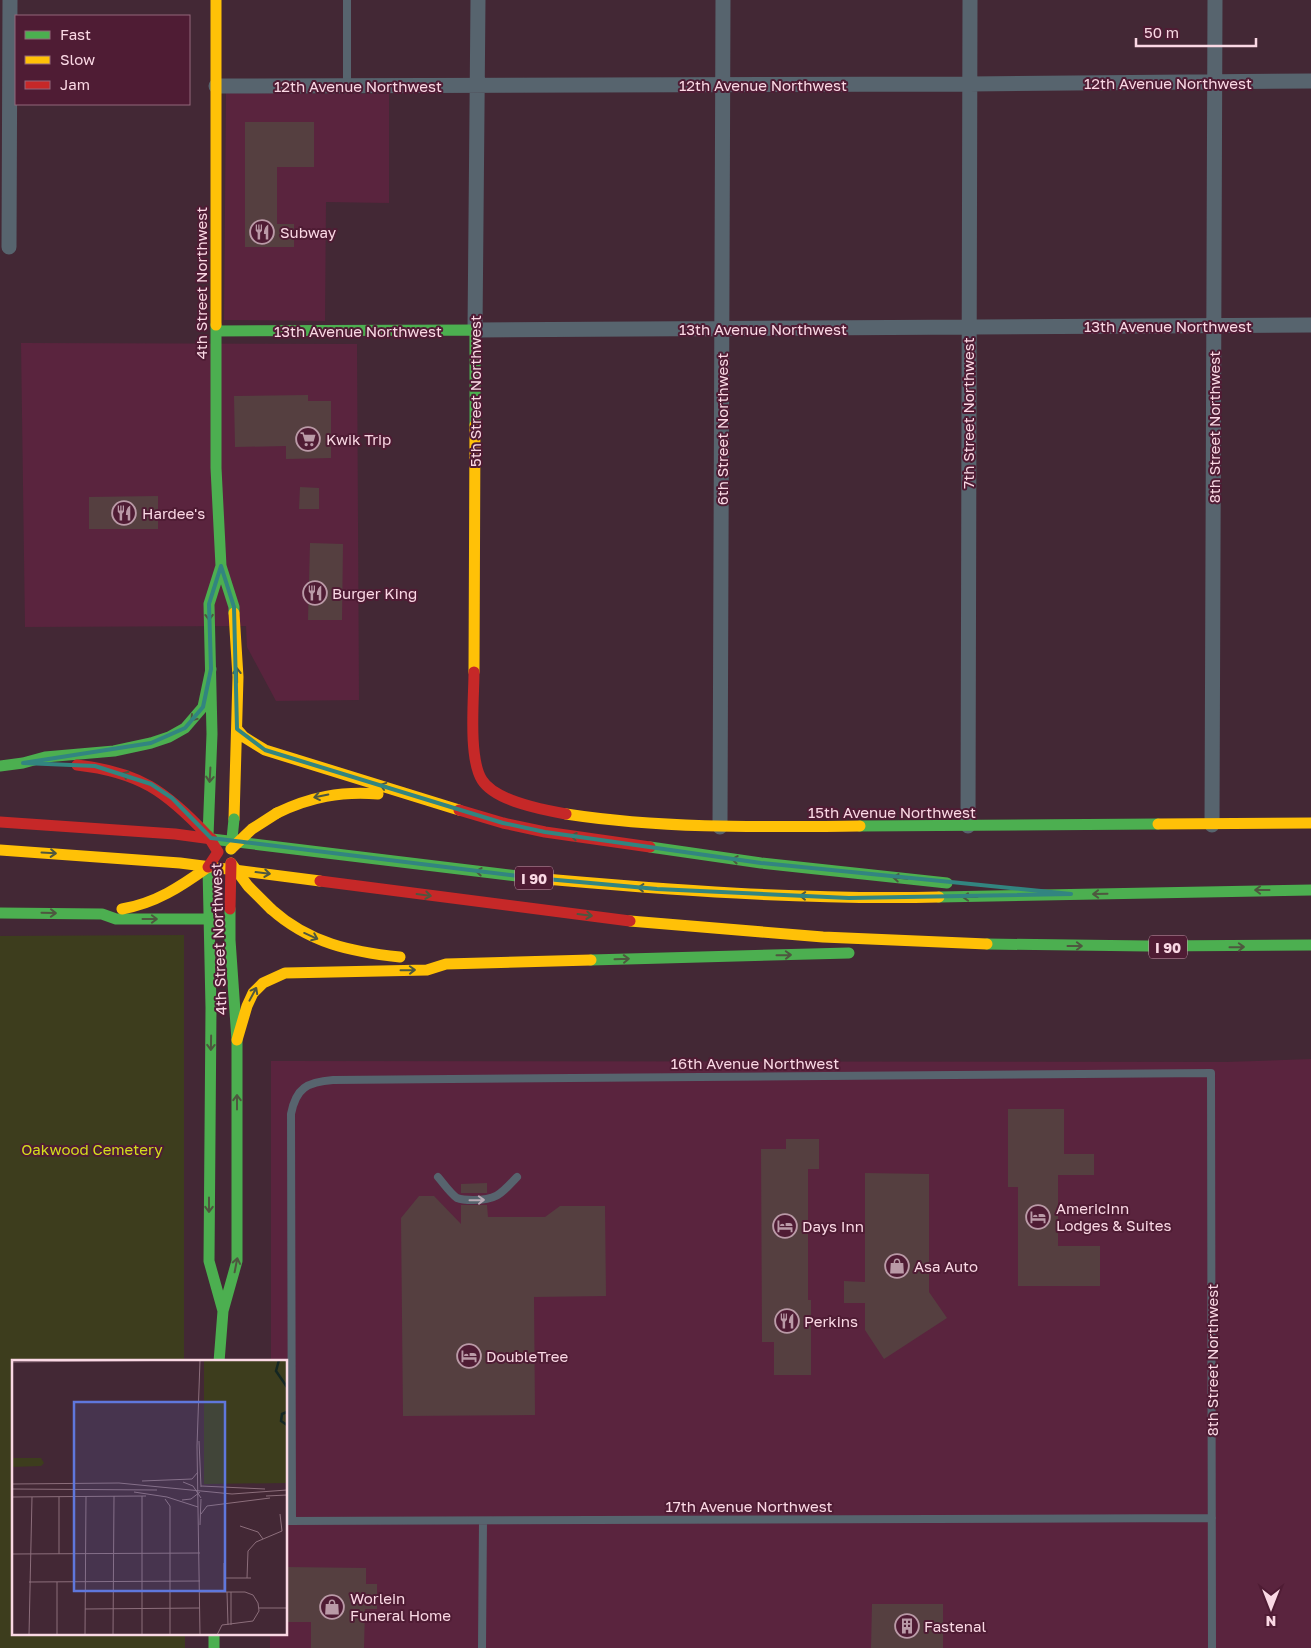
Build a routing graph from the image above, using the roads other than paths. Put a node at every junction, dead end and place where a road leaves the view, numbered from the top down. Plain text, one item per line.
1 (10, 0) edge
2 (216, 0) edge
3 (347, 0) edge
4 (478, 0) edge
5 (722, 0) edge
6 (970, 0) edge
7 (1215, 0) edge
8 (1311, 81) edge
9 (1215, 82) junction
10 (969, 84) junction
11 (477, 85) junction
12 (722, 85) junction
13 (216, 86) junction
14 (346, 86) junction
15 (5, 110) edge
16 (9, 247) dead end
17 (1311, 325) edge
18 (1214, 326) junction
19 (968, 328) junction
20 (475, 330) junction
21 (722, 330) junction
22 (216, 331) junction
23 (221, 566) junction
24 (211, 670) junction
25 (237, 729) junction
26 (23, 763) junction
27 (0, 766) edge
28 (482, 781) joint
29 (455, 808) junction
30 (209, 813) junction
31 (0, 822) edge
32 (1311, 823) edge
33 (1212, 825) junction
34 (968, 826) junction
35 (720, 827) junction
36 (208, 836) junction
37 (0, 850) edge
38 (225, 854) junction
39 (208, 867) junction
40 (208, 887) junction
41 (1311, 890) edge
42 (1071, 894) junction
43 (0, 912) edge
44 (102, 914) junction
45 (208, 919) junction
46 (1311, 945) edge
47 (1026, 946) junction
48 (886, 951) dead end
49 (859, 952) dead end
50 (446, 964) junction
51 (237, 1040) junction
52 (1212, 1073) joint
53 (438, 1177) dead end
54 (517, 1177) dead end
55 (223, 1312) junction
56 (219, 1360) edge
57 (1212, 1518) junction
58 (289, 1521) edge
59 (483, 1521) junction
60 (482, 1648) edge
61 (1212, 1648) edge

1 - 15 street
2 - 13 main road, 4th Street Northwest
3 - 14 lane
4 - 11 street, 5th Street Northwest
5 - 12 street, 6th Street Northwest
6 - 10 street, 7th Street Northwest
7 - 9 street, 8th Street Northwest
8 - 9 street, 12th Avenue Northwest
9 - 10 street, 12th Avenue Northwest
9 - 18 street, 8th Street Northwest
10 - 12 street, 12th Avenue Northwest
10 - 19 street, 7th Street Northwest
11 - 12 street, 12th Avenue Northwest
11 - 14 street, 12th Avenue Northwest
11 - 20 street, 5th Street Northwest
12 - 21 street, 6th Street Northwest
13 - 14 street, 12th Avenue Northwest
13 - 22 main road, 4th Street Northwest
15 - 16 street
17 - 18 street, 13th Avenue Northwest
18 - 19 street, 13th Avenue Northwest
18 - 33 street, 8th Street Northwest
19 - 21 street, 13th Avenue Northwest
19 - 34 street, 7th Street Northwest
20 - 21 street, 13th Avenue Northwest
20 - 22 main road, 13th Avenue Northwest
20 - 28 main road, 5th Street Northwest
21 - 35 street, 6th Street Northwest
22 - 23 main road, 4th Street Northwest
23 -> 24 main road, 4th Street Northwest
25 -> 23 main road, 4th Street Northwest
24 -> 26 main road
24 -> 30 main road, 4th Street Northwest
29 -> 25 main road
25 - 38 main road, 4th Street Northwest, bridge
26 - 27 main road
36 -> 26 main road
28 - 35 main road, 15th Avenue Northwest
29 -> 38 main road, bridge
42 -> 29 main road
30 - 36 main road, 4th Street Northwest
30 - 38 main road
42 -> 31 main road, I 90
32 - 33 main road, 15th Avenue Northwest
33 - 34 main road, 15th Avenue Northwest
34 - 35 main road, 15th Avenue Northwest
36 - 38 main road, bridge
36 - 39 main road, 4th Street Northwest, bridge
37 -> 47 main road, I 90
38 - 39 main road, bridge
38 - 40 main road
38 -> 50 main road, bridge
38 - 51 main road, 4th Street Northwest, bridge
39 - 40 main road, 4th Street Northwest
39 - 44 main road
40 - 45 main road, 4th Street Northwest
41 -> 42 main road, I 90
43 -> 44 main road
44 -> 45 main road
45 -> 55 main road, 4th Street Northwest
47 -> 46 main road, I 90
47 - 48 main road
50 -> 49 main road
51 -> 50 main road
55 -> 51 main road, 4th Street Northwest
52 - 57 lane, 8th Street Northwest
52 - 58 lane, 16th Avenue Northwest
53 -> 54 lane
55 - 56 main road, 4th Street Northwest
57 - 59 lane, 17th Avenue Northwest
57 - 61 lane, 8th Street Northwest
58 - 59 lane, 17th Avenue Northwest
59 - 60 lane

